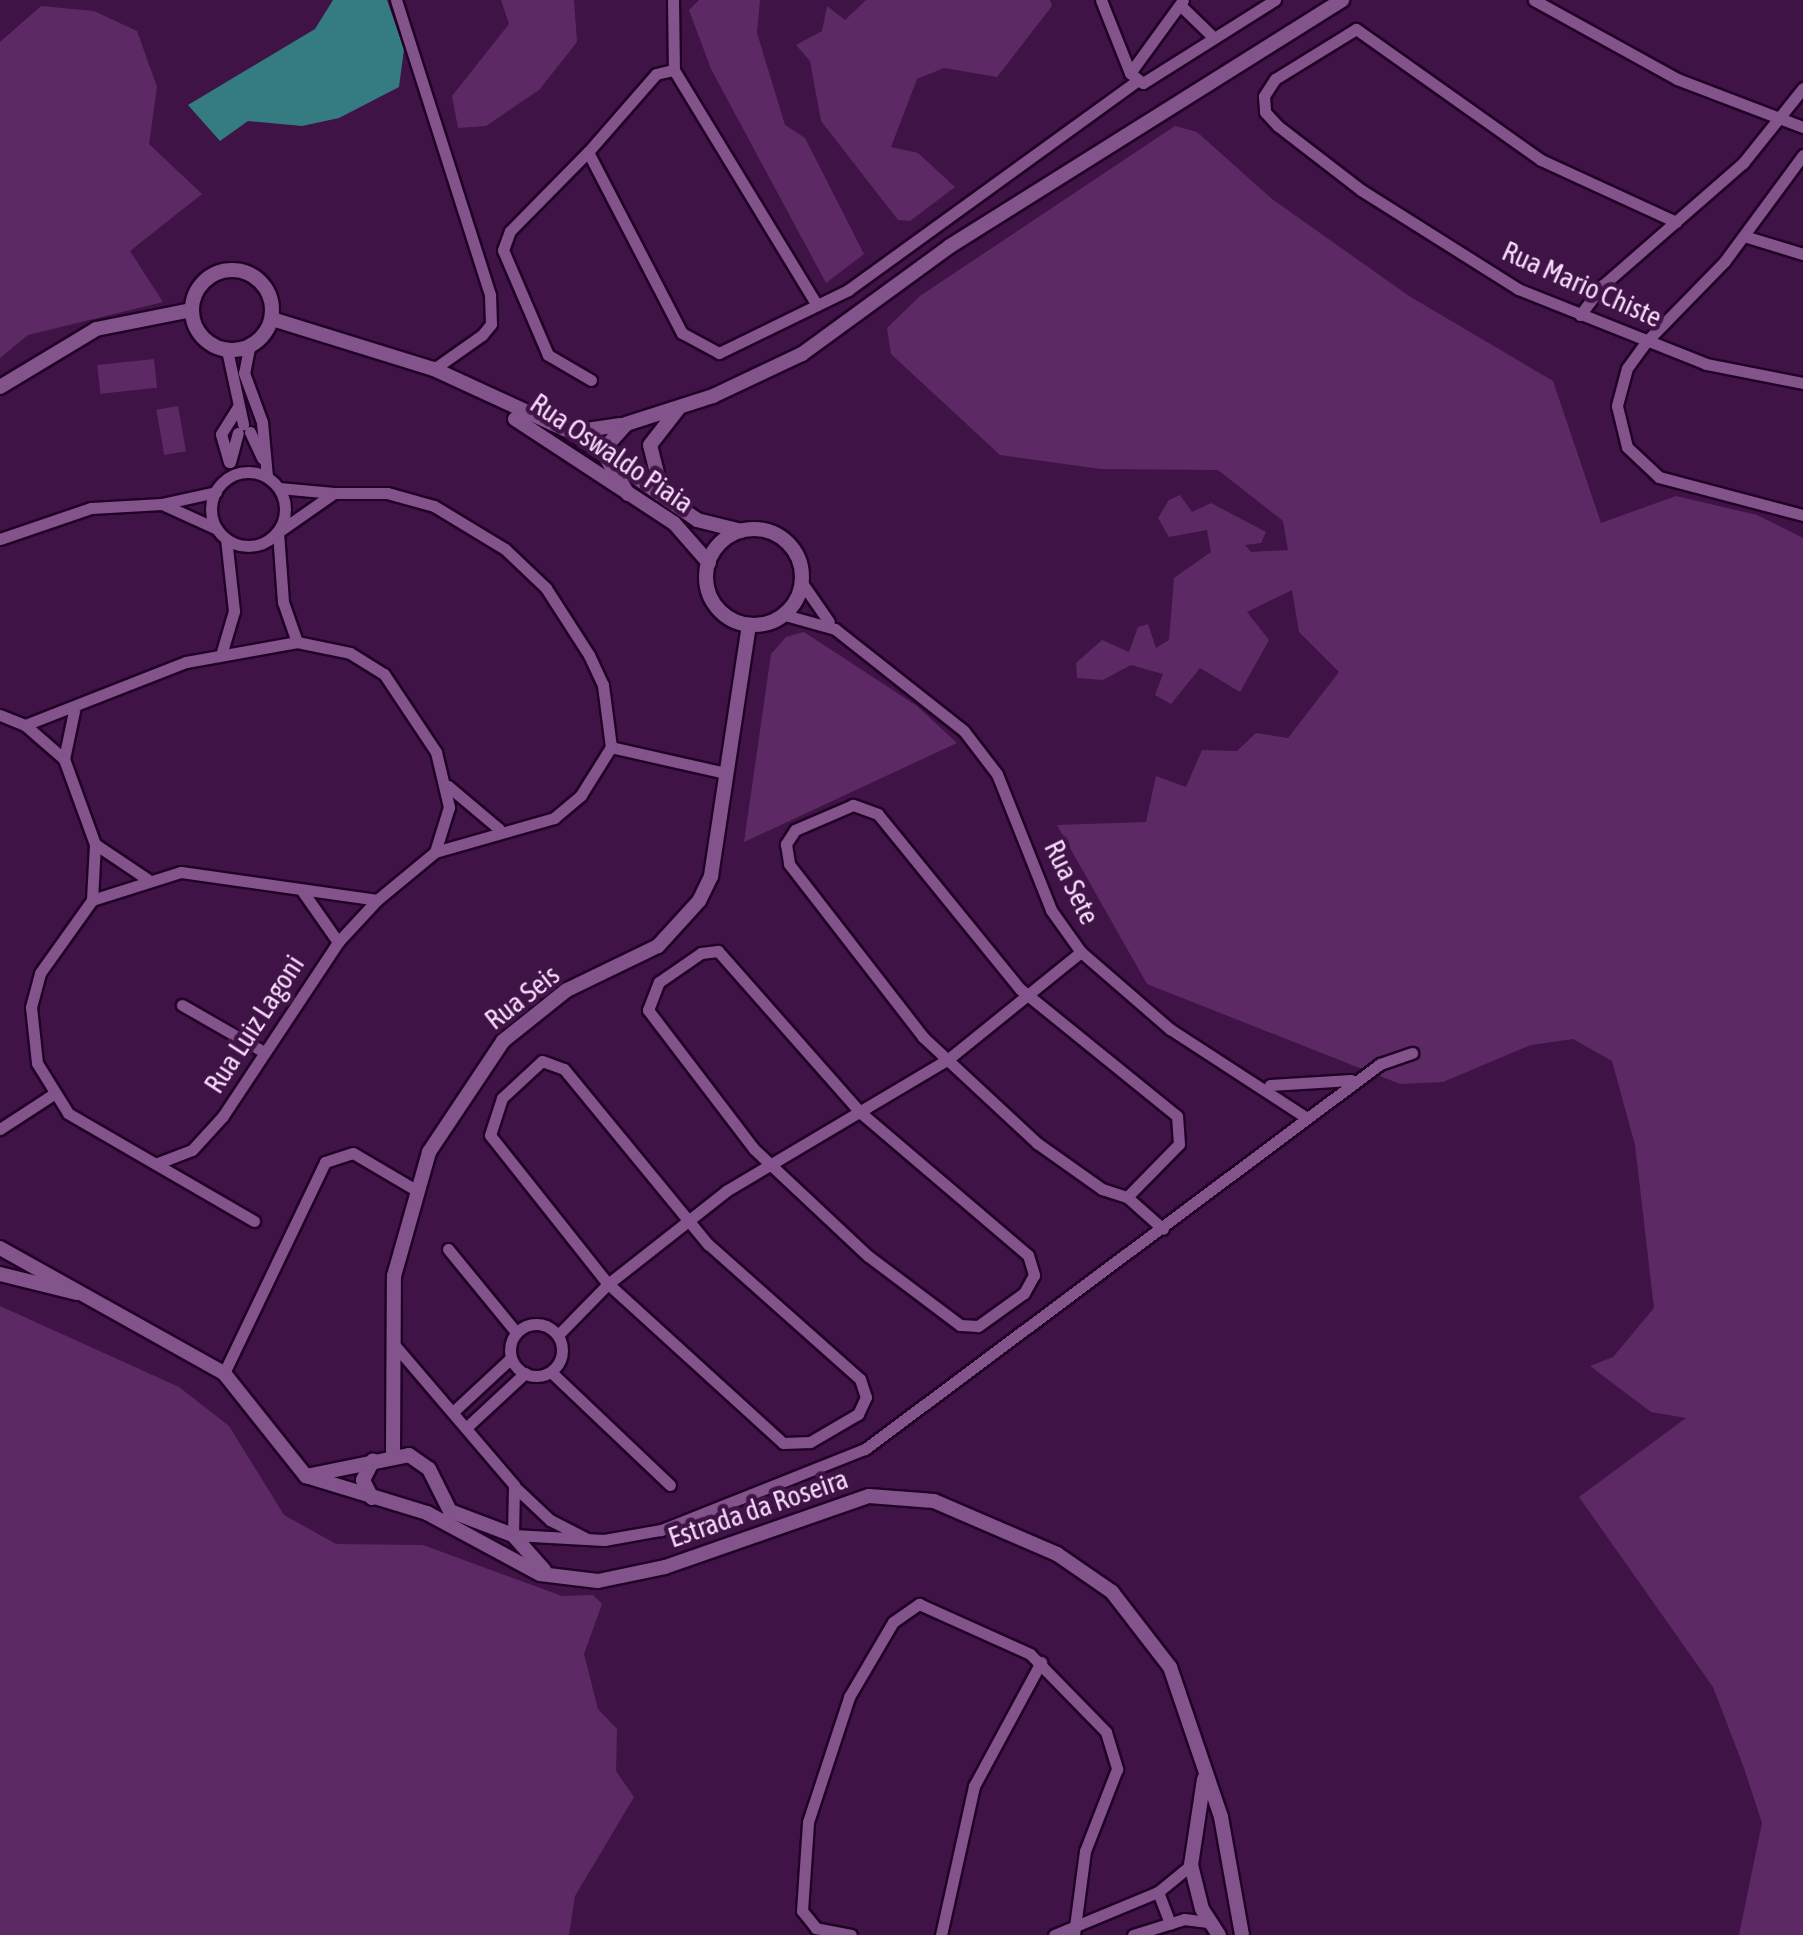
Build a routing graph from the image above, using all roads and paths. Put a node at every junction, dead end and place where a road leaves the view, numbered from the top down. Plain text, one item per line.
1 (396, 0) edge
2 (673, 0) edge
3 (1100, 0) edge
4 (1275, 0) edge
5 (1342, 0) edge
6 (1534, 0) edge
7 (1181, 3) edge
8 (1214, 38) junction
9 (668, 70) junction
10 (1134, 77) junction
11 (1803, 88) edge
12 (1776, 122) junction
13 (1803, 127) edge
14 (588, 152) junction
15 (1803, 155) edge
16 (1676, 222) junction
17 (1744, 236) junction
18 (1803, 254) edge
19 (817, 305) junction
20 (192, 310) junction
21 (1580, 315) junction
22 (272, 319) junction
23 (1646, 342) junction
24 (249, 348) junction
25 (227, 350) junction
26 (434, 369) junction
27 (591, 380) dead end
28 (1803, 383) edge
29 (0, 387) edge
30 (479, 393) junction
31 (252, 401) junction
32 (682, 405) junction
33 (237, 408) junction
34 (626, 424) junction
35 (246, 428) junction
36 (571, 432) junction
37 (602, 451) junction
38 (262, 458) junction
39 (230, 462) junction
40 (230, 476) junction
41 (266, 477) junction
42 (279, 488) junction
43 (216, 492) junction
44 (334, 493) junction
45 (628, 494) junction
46 (673, 502) junction
47 (162, 504) junction
48 (1803, 515) edge
49 (741, 531) junction
50 (278, 532) junction
51 (222, 534) junction
52 (0, 539) edge
53 (709, 563) junction
54 (802, 582) junction
55 (784, 614) junction
56 (750, 625) junction
57 (835, 628) junction
58 (297, 642) junction
59 (221, 655) junction
60 (74, 711) junction
61 (0, 715) edge
62 (25, 724) junction
63 (611, 747) junction
64 (64, 759) junction
65 (725, 773) junction
66 (448, 786) junction
67 (499, 829) junction
68 (96, 844) junction
69 (435, 852) junction
70 (148, 880) junction
71 (303, 892) junction
72 (92, 900) junction
73 (377, 900) junction
74 (338, 942) junction
75 (1081, 952) junction
76 (1030, 997) junction
77 (182, 1006) dead end
78 (264, 1052) junction
79 (1412, 1054) dead end
80 (947, 1060) junction
81 (1364, 1075) junction
82 (1259, 1083) junction
83 (52, 1095) junction
84 (861, 1113) junction
85 (1308, 1118) junction
86 (0, 1128) edge
87 (158, 1163) junction
88 (767, 1164) junction
89 (414, 1189) junction
90 (1126, 1197) junction
91 (686, 1220) junction
92 (254, 1221) dead end
93 (1163, 1229) junction
94 (0, 1248) edge
95 (448, 1249) dead end
96 (0, 1274) edge
97 (608, 1284) junction
98 (112, 1308) junction
99 (516, 1332) junction
100 (558, 1335) junction
101 (389, 1337) junction
102 (511, 1358) junction
103 (551, 1372) junction
104 (224, 1373) junction
105 (524, 1373) junction
106 (430, 1387) junction
107 (390, 1390) junction
108 (454, 1411) junction
109 (468, 1426) junction
110 (393, 1454) junction
111 (373, 1460) junction
112 (306, 1476) junction
113 (514, 1485) junction
114 (670, 1485) dead end
115 (438, 1492) junction
116 (372, 1498) junction
117 (427, 1514) junction
118 (513, 1535) junction
119 (589, 1540) junction
120 (484, 1544) junction
121 (553, 1576) junction
122 (1042, 1662) junction
123 (1204, 1773) junction
124 (1194, 1836) junction
125 (1226, 1842) junction
126 (1191, 1864) junction
127 (1158, 1892) junction
128 (1238, 1908) junction
129 (1208, 1922) junction
130 (1170, 1924) junction
131 (1073, 1929) edge
132 (851, 1935) edge
133 (941, 1935) edge
134 (1054, 1935) edge
135 (1133, 1935) edge
136 (1219, 1935) edge
137 (1242, 1935) edge

1 - 26 street
2 - 9 street
3 - 10 street
4 - 8 street
5 - 32 street
6 - 12 street
7 - 8 street
7 - 10 street
8 - 10 street
9 - 14 street
9 - 19 street
10 - 19 street
11 - 12 street
12 - 13 street
12 - 16 street
14 - 19 street
14 - 27 street
15 - 17 street
16 - 21 street
16 - 21 street, Rua Mario Chiste
17 - 18 street
17 - 23 street
20 - 22 street
20 - 25 street
20 - 29 street
21 - 23 street, Rua Mario Chiste
22 - 24 street
22 - 26 street, Rua Oswaldo Piaia
23 - 28 street, Rua Mario Chiste
23 - 48 street
24 - 25 street
24 - 31 street
25 - 33 street
26 - 30 street, Rua Oswaldo Piaia
30 - 36 street, Rua Oswaldo Piaia
30 - 45 street, Rua Oswaldo Piaia
31 - 35 street
31 - 38 street
32 - 34 street
32 - 46 street
33 - 35 street
33 - 39 street
34 - 36 street
34 - 37 street
35 - 38 street
35 - 39 street
36 - 37 street, Rua Oswaldo Piaia
37 - 45 street
37 - 46 street, Rua Oswaldo Piaia
38 - 41 street
39 - 40 street
40 - 41 street
40 - 43 street
41 - 42 street
42 - 44 street
42 - 50 street
43 - 47 street
43 - 51 street
44 - 50 street
44 - 63 street
45 - 53 street, Rua Oswaldo Piaia
46 - 49 street, Rua Oswaldo Piaia
47 - 51 street
47 - 52 street
49 - 53 street
49 - 54 street
50 - 51 street
50 - 58 street
51 - 59 street
53 - 56 street
54 - 55 street
54 - 57 street, Rua Sete
55 - 56 street
55 - 57 street, Rua Sete
56 - 65 street, Rua Seis
57 - 75 street, Rua Sete
58 - 59 street
58 - 66 street
59 - 60 street
60 - 62 street
60 - 64 street
61 - 62 street
62 - 64 street
63 - 65 street
63 - 67 street
64 - 68 street
65 - 89 street, Rua Seis
66 - 67 street
66 - 69 street
67 - 69 street
68 - 70 street
68 - 72 street
69 - 73 street
70 - 71 street
70 - 72 street
71 - 73 street
71 - 74 street, Rua Luiz Lagoni
72 - 83 street
73 - 74 street
74 - 78 street, Rua Luiz Lagoni
75 - 76 street
75 - 82 street, Rua Sete
76 - 80 street
76 - 80 street
76 - 90 street
77 - 78 street
78 - 87 street, Rua Luiz Lagoni
79 - 81 street
80 - 84 street
80 - 90 street
81 - 82 street
81 - 85 street
82 - 85 street, Rua Sete
83 - 86 street
83 - 87 street
84 - 88 street
84 - 88 street
84 - 88 street
85 - 93 street
87 - 92 street
88 - 91 street
89 - 101 street, Rua Seis
89 - 104 street
90 - 93 street
91 - 97 street
91 - 97 street
91 - 97 street
93 - 119 street
94 - 98 street
95 - 99 street
96 - 98 street
97 - 100 street
98 - 104 street
99 - 100 street
99 - 102 street
100 - 103 street
101 - 106 street
101 - 107 street, Rua Seis
102 - 105 street
102 - 108 street
103 - 105 street
103 - 114 street
104 - 112 street
105 - 109 street
106 - 107 street
106 - 108 street
107 - 110 street, Rua Seis
108 - 109 street
109 - 113 street
110 - 111 street
110 - 115 street
111 - 112 street
111 - 116 street
112 - 116 street, Estrada da Roseira
113 - 118 street
113 - 119 street
115 - 117 street
115 - 118 street
116 - 117 street, Estrada da Roseira
117 - 120 street, Estrada da Roseira
118 - 119 street
118 - 120 street
118 - 121 street
120 - 121 street, Estrada da Roseira
121 - 123 street, Estrada da Roseira
122 - 131 street
122 - 132 street
122 - 133 street
123 - 124 street, Estrada da Roseira
123 - 125 street, Estrada da Roseira
124 - 125 street
124 - 126 street, Estrada da Roseira
125 - 128 street, Estrada da Roseira
126 - 127 street
126 - 129 street, Estrada da Roseira
127 - 130 street
127 - 131 street
128 - 129 street
128 - 137 street, Estrada da Roseira
129 - 130 street
129 - 136 street, Estrada da Roseira
130 - 135 street
131 - 134 street

